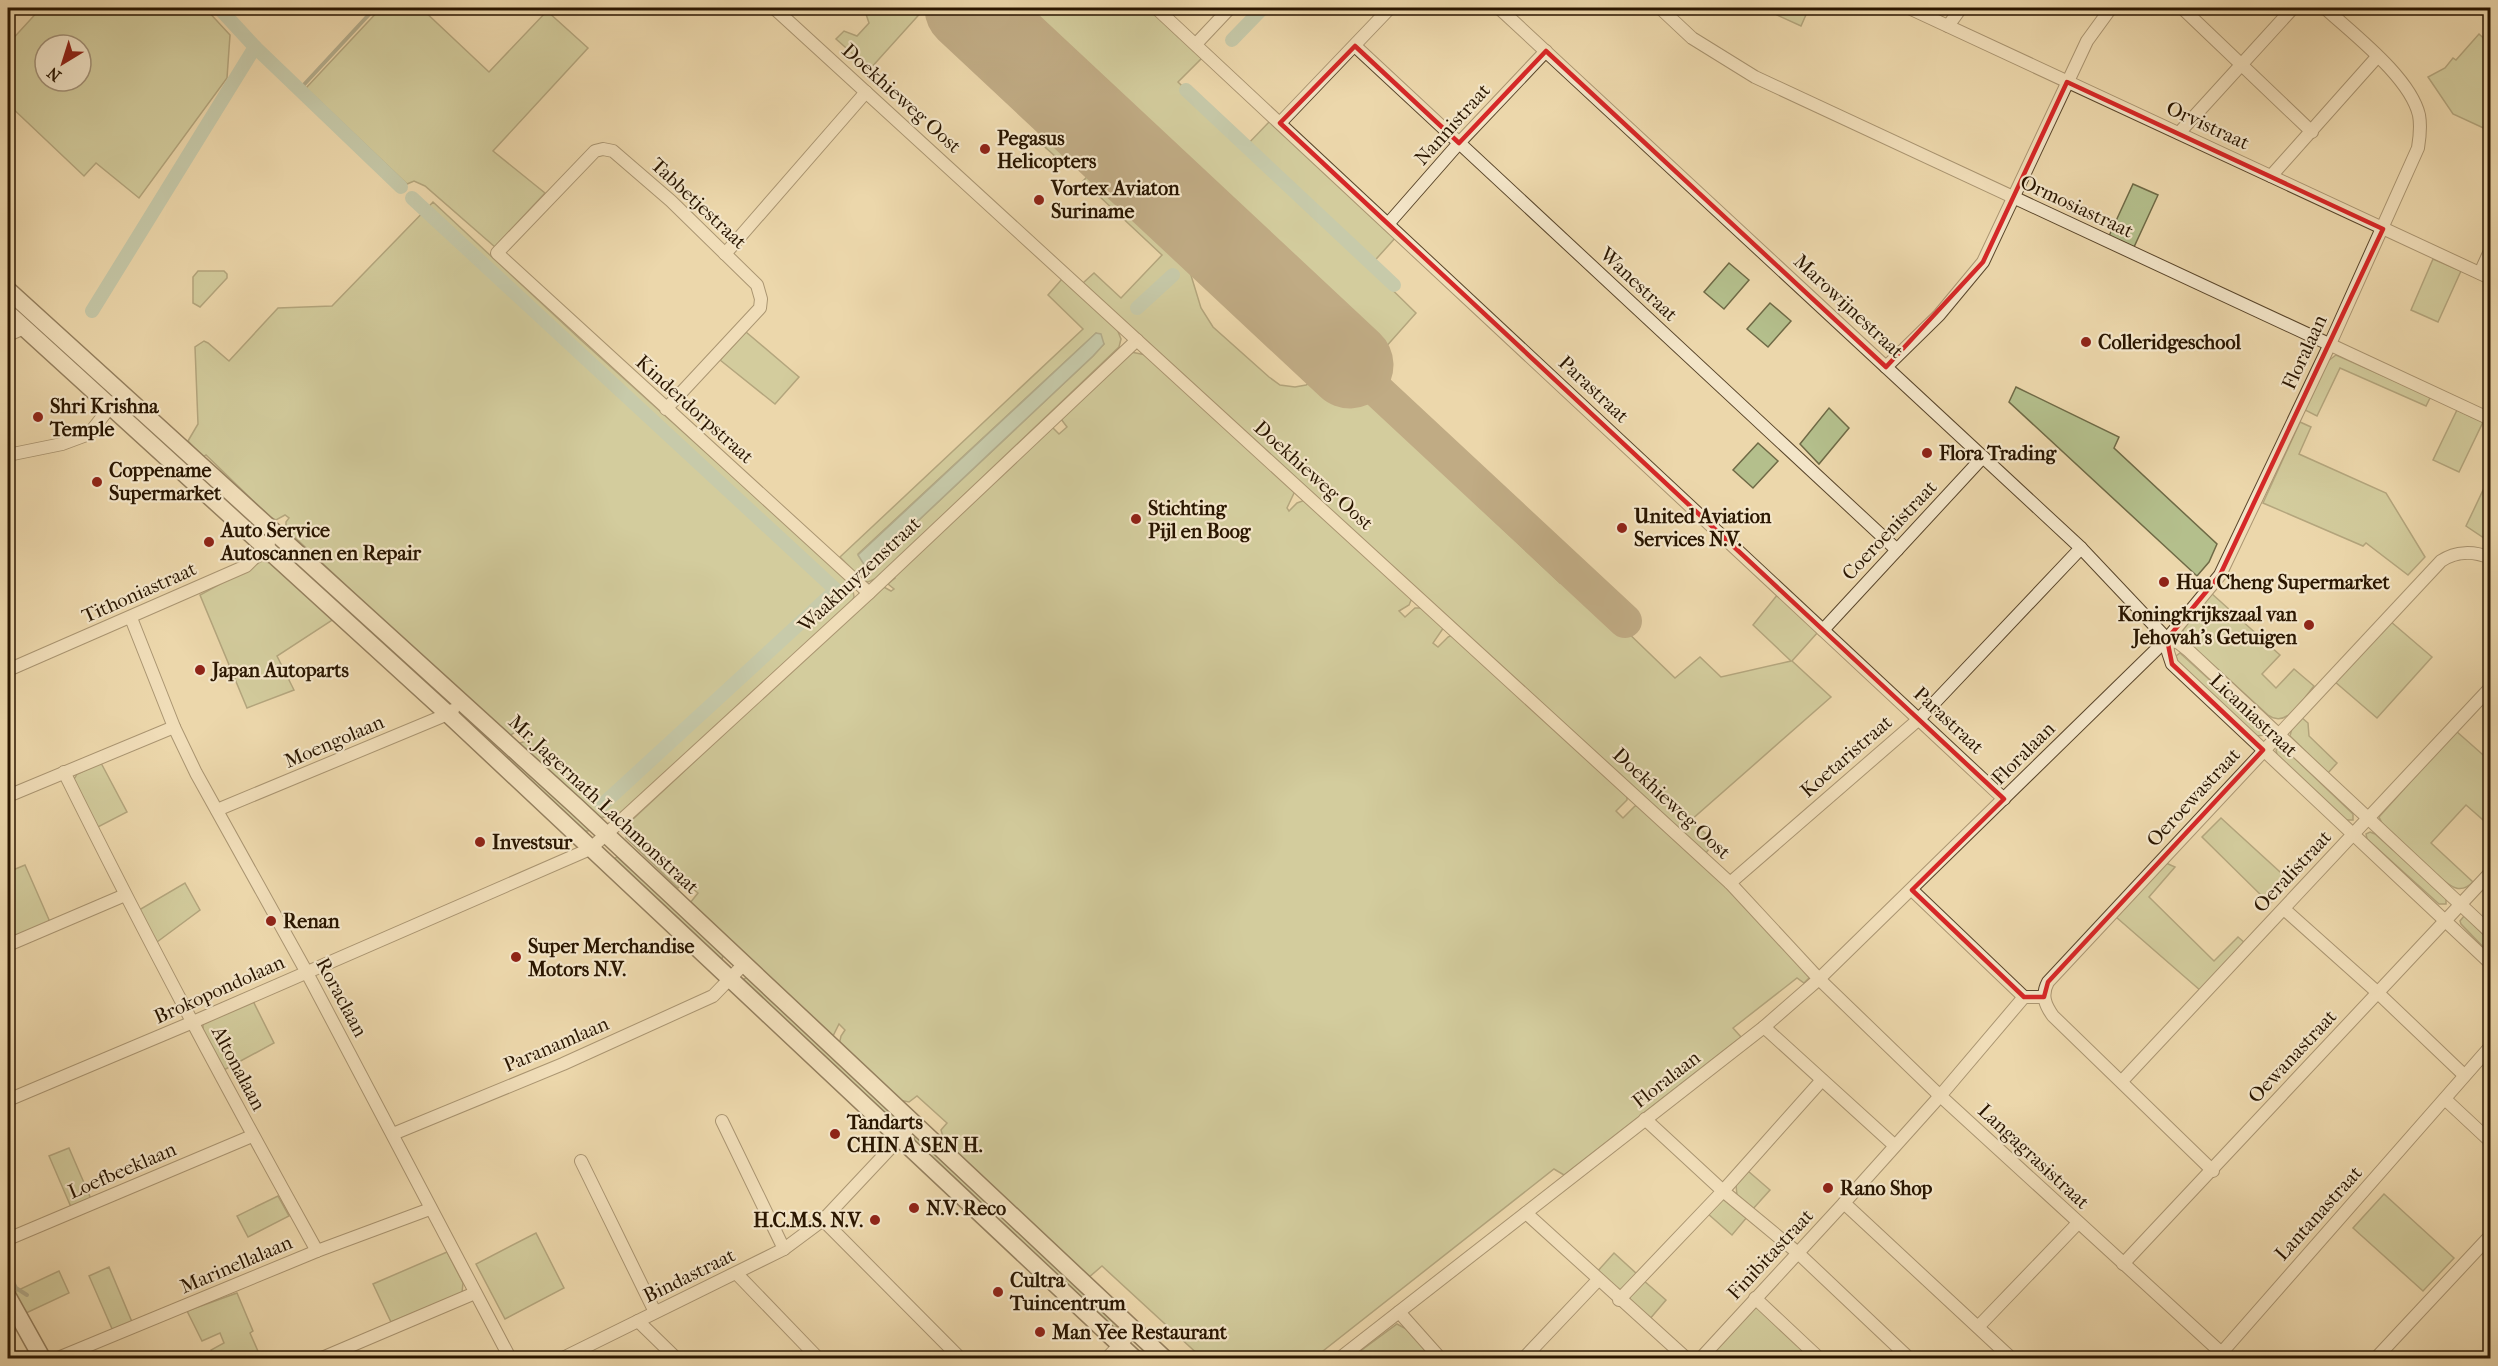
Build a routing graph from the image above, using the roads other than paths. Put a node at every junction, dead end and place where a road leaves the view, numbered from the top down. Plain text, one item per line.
1 (774, 8) edge
2 (1156, 8) edge
3 (1230, 8) edge
4 (1390, 8) edge
5 (1499, 8) edge
6 (1660, 8) edge
7 (1910, 8) edge
8 (1961, 8) edge
9 (2111, 8) edge
10 (2182, 8) edge
11 (2293, 8) edge
12 (2325, 8) edge
13 (1948, 26) junction
14 (1196, 44) junction
15 (1355, 46) junction
16 (1546, 51) junction
17 (2377, 57) junction
18 (2241, 65) junction
19 (2067, 82) junction
20 (866, 92) junction
21 (1280, 123) junction
22 (2312, 132) junction
23 (2179, 133) junction
24 (1459, 143) junction
25 (2271, 176) junction
26 (2014, 198) junction
27 (1388, 224) junction
28 (2383, 229) junction
29 (2490, 251) edge
30 (497, 253) joint
31 (725, 254) junction
32 (2485, 276) edge
33 (8, 290) edge
34 (8, 313) edge
35 (24, 328) junction
36 (8, 335) edge
37 (1137, 340) junction
38 (2330, 344) junction
39 (1886, 367) junction
40 (122, 393) junction
41 (110, 407) junction
42 (666, 409) junction
43 (2490, 419) edge
44 (8, 455) edge
45 (1983, 457) junction
46 (276, 534) junction
47 (264, 547) junction
48 (2081, 548) junction
49 (1897, 550) junction
50 (2490, 558) edge
51 (869, 593) junction
52 (131, 618) junction
53 (1823, 630) junction
54 (2167, 639) junction
55 (8, 670) edge
56 (2490, 688) edge
57 (461, 701) junction
58 (448, 714) junction
59 (1919, 719) junction
60 (174, 727) junction
61 (2278, 734) junction
62 (2263, 750) junction
63 (64, 772) junction
64 (8, 796) edge
65 (2004, 799) junction
66 (217, 810) junction
67 (2368, 818) junction
68 (607, 835) junction
69 (2352, 835) junction
70 (590, 849) junction
71 (2490, 873) edge
72 (1730, 883) junction
73 (1912, 890) junction
74 (125, 895) junction
75 (2462, 905) junction
76 (2284, 909) junction
77 (2445, 920) junction
78 (2490, 932) edge
79 (8, 945) edge
80 (745, 963) junction
81 (2490, 963) edge
82 (306, 971) junction
83 (729, 979) junction
84 (1819, 979) junction
85 (2377, 992) junction
86 (2024, 996) junction
87 (2044, 997) junction
88 (193, 1022) junction
89 (1764, 1027) junction
90 (2490, 1047) edge
91 (2464, 1075) junction
92 (1822, 1080) junction
93 (2122, 1081) junction
94 (1940, 1096) junction
95 (8, 1100) edge
96 (2445, 1100) junction
97 (1645, 1119) junction
98 (722, 1121) dead end
99 (915, 1122) junction
100 (393, 1134) junction
101 (252, 1136) junction
102 (900, 1139) junction
103 (2490, 1141) edge
104 (1894, 1145) junction
105 (581, 1161) dead end
106 (2213, 1171) junction
107 (1723, 1191) junction
108 (1844, 1203) junction
109 (430, 1209) junction
110 (1527, 1214) junction
111 (823, 1220) junction
112 (2078, 1223) junction
113 (2490, 1236) edge
114 (8, 1239) edge
115 (784, 1249) junction
116 (316, 1251) junction
117 (1798, 1253) junction
118 (2123, 1264) junction
119 (737, 1274) junction
120 (1598, 1280) junction
121 (475, 1293) junction
122 (8, 1297) edge
123 (1755, 1298) junction
124 (1619, 1300) junction
125 (655, 1312) junction
126 (1400, 1312) junction
127 (638, 1321) junction
128 (1978, 1327) junction
129 (1134, 1330) junction
130 (1120, 1345) junction
131 (2004, 1356) edge
132 (2222, 1357) edge
133 (42, 1359) edge
134 (58, 1359) edge
135 (322, 1359) edge
136 (510, 1359) edge
137 (563, 1359) edge
138 (676, 1359) edge
139 (818, 1359) edge
140 (960, 1359) edge
141 (1107, 1359) edge
142 (1134, 1359) edge
143 (1164, 1359) edge
144 (1340, 1359) edge
145 (1440, 1359) edge
146 (1524, 1359) edge
147 (1686, 1359) edge
148 (1701, 1359) edge
149 (1819, 1359) edge
150 (1909, 1359) edge
151 (2376, 1359) edge

1 - 20 street, Doekhieweg Oost
2 - 14 street, Parastraat
3 - 14 street
4 - 15 street
5 - 16 street, Marowijnestraat
6 - 26 street, Ormosiastraat
7 - 13 street, Orvistraat
8 - 13 street
9 - 19 street
10 - 18 street
11 - 18 street
12 - 17 street, Floralaan
13 - 19 street, Orvistraat
14 - 21 street, Parastraat
15 - 21 street
15 - 24 street, Wanestraat
16 - 24 street, Nannistraat
16 - 39 street, Marowijnestraat
17 - 22 street
17 - 28 street, Floralaan
18 - 22 street
18 - 23 street
19 - 23 street, Orvistraat
19 - 26 street
20 - 31 street
20 - 37 street, Doekhieweg Oost
21 - 27 street, Parastraat
22 - 25 street
23 - 25 street, Orvistraat
24 - 27 street, Nannistraat
24 - 49 street, Wanestraat
25 - 28 street, Orvistraat
26 - 38 street, Ormosiastraat
26 - 39 street
27 - 53 street, Parastraat
28 - 32 street, Orvistraat
28 - 38 street, Floralaan
29 - 32 street
30 - 31 street, Tabbetjestraat
30 - 42 street, Kinderdorpstraat
31 - 42 street, Tabbetjestraat
33 - 40 main road, Mr. Jagernath Lachmonstraat
34 - 35 main road, Mr. Jagernath Lachmonstraat
35 - 36 street
35 - 41 main road, Mr. Jagernath Lachmonstraat
37 - 51 street, Waakhuyzenstraat
37 - 72 street, Doekhieweg Oost
38 - 43 street, Ormosiastraat
38 - 54 street, Floralaan
39 - 45 street, Marowijnestraat
40 - 41 street
40 - 46 main road, Mr. Jagernath Lachmonstraat
41 - 44 street
41 - 47 main road, Mr. Jagernath Lachmonstraat
42 - 51 street, Kinderdorpstraat
45 - 48 street, Marowijnestraat
45 - 49 street, Coeroenistraat
46 - 47 street, Tithoniastraat
46 - 57 main road, Mr. Jagernath Lachmonstraat
47 - 52 street, Tithoniastraat
47 - 58 main road, Mr. Jagernath Lachmonstraat
48 - 54 street, Marowijnestraat
48 - 59 street, Koetaristraat
49 - 53 street, Coeroenistraat
50 - 61 street, Oeroewastraat
51 - 68 street, Waakhuyzenstraat
52 - 55 street, Tithoniastraat
52 - 60 street, Roraclaan
53 - 59 street, Parastraat
54 - 61 street, Licaniastraat
54 - 62 street, Licaniastraat
54 - 65 street, Floralaan
56 - 67 street, Oeralistraat
57 - 58 street, Moengolaan
57 - 68 main road, Mr. Jagernath Lachmonstraat
58 - 66 street, Moengolaan
58 - 70 main road, Mr. Jagernath Lachmonstraat
59 - 65 street, Parastraat
59 - 72 street, Koetaristraat
60 - 63 street
60 - 66 street, Roraclaan
61 - 62 street, Oeroewastraat
61 - 67 street, Licaniastraat
62 - 69 street, Licaniastraat
62 - 87 street, Oeroewastraat
63 - 64 street
63 - 74 street, Altonalaan
65 - 73 street, Floralaan
66 - 82 street, Roraclaan
67 - 69 street, Oeralistraat
67 - 75 street, Licaniastraat
68 - 70 street, Brokopondolaan
68 - 80 main road, Mr. Jagernath Lachmonstraat
69 - 76 street, Oeralistraat
69 - 77 street, Licaniastraat
70 - 82 street, Brokopondolaan
70 - 83 main road, Mr. Jagernath Lachmonstraat
71 - 75 street, Oewanastraat
72 - 84 street, Doekhieweg Oost
73 - 84 street, Floralaan
73 - 86 street
74 - 79 street
74 - 88 street, Altonalaan
75 - 77 street, Oewanastraat
75 - 78 street, Licaniastraat
76 - 85 street
76 - 93 street, Oeralistraat
77 - 81 street, Licaniastraat
77 - 85 street, Oewanastraat
80 - 83 street, Paranamlaan
80 - 99 main road, Mr. Jagernath Lachmonstraat
82 - 88 street, Brokopondolaan
82 - 100 street, Roraclaan
83 - 100 street, Paranamlaan
83 - 102 main road, Mr. Jagernath Lachmonstraat
84 - 89 street, Floralaan
84 - 94 street, Langagrasistraat
85 - 91 street
85 - 106 street, Oewanastraat
86 - 87 street
86 - 94 street, Finibitastraat
87 - 93 street
88 - 95 street, Brokopondolaan
88 - 101 street, Altonalaan
89 - 92 street
89 - 97 street, Floralaan
90 - 91 street, Lantanastraat
91 - 96 street, Lantanastraat
92 - 104 street
92 - 107 street
93 - 106 street
94 - 104 street, Finibitastraat
94 - 112 street, Langagrasistraat
96 - 103 street
96 - 132 street, Lantanastraat
97 - 107 street
97 - 110 street, Floralaan
98 - 115 street
99 - 102 street, Bindastraat
99 - 129 main road, Mr. Jagernath Lachmonstraat
100 - 109 street, Roraclaan
101 - 114 street, Loefbeeklaan
101 - 116 street, Altonalaan
102 - 111 street, Bindastraat
102 - 130 main road, Mr. Jagernath Lachmonstraat
104 - 108 street, Finibitastraat
105 - 125 street
106 - 118 street, Oewanastraat
107 - 117 street
107 - 124 street
108 - 117 street, Finibitastraat
108 - 128 street
109 - 116 street, Marinellalaan
109 - 121 street, Roraclaan
110 - 120 street
110 - 126 street, Floralaan
111 - 115 street, Bindastraat
111 - 140 street
112 - 118 street, Langagrasistraat
112 - 128 street
113 - 151 street
115 - 119 street, Bindastraat
116 - 134 street, Marinellalaan
117 - 123 street, Finibitastraat
117 - 150 street
118 - 132 street, Langagrasistraat
119 - 125 street, Bindastraat
119 - 139 street
120 - 124 street
120 - 146 street
121 - 135 street
121 - 136 street, Roraclaan
122 - 133 main road
123 - 148 street, Finibitastraat
123 - 149 street
124 - 147 street
125 - 127 street, Bindastraat
126 - 144 street, Floralaan
126 - 145 street
127 - 137 street, Bindastraat
127 - 138 street
128 - 131 street
129 - 130 street
129 - 143 main road, Mr. Jagernath Lachmonstraat
130 - 141 street
130 - 142 main road, Mr. Jagernath Lachmonstraat

